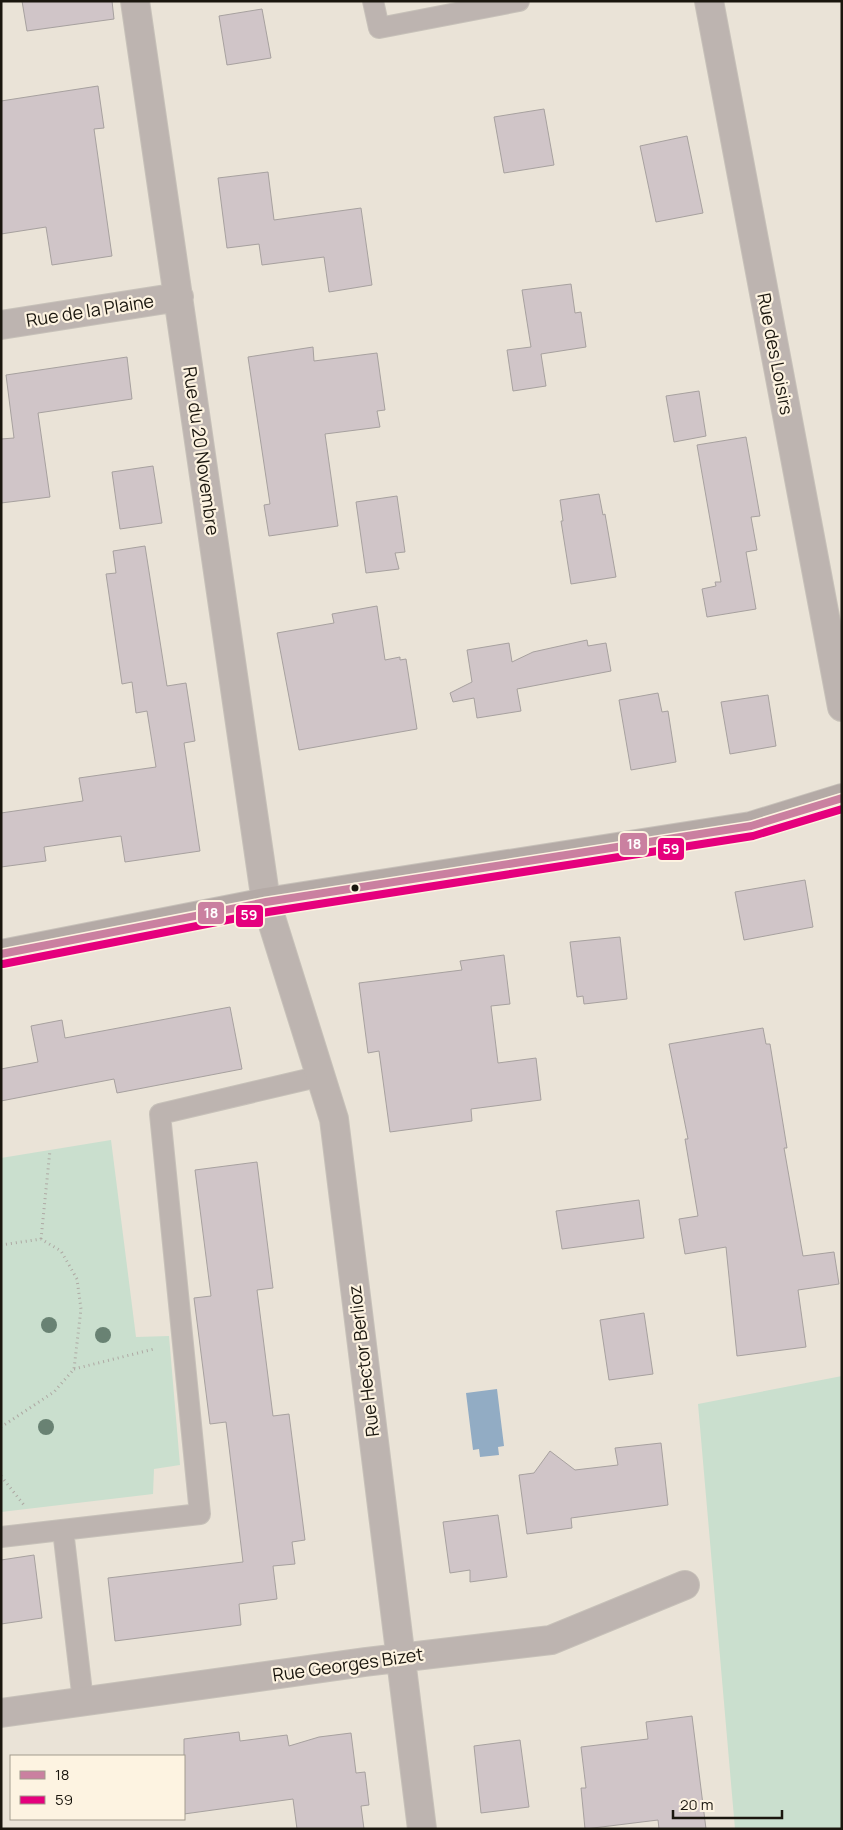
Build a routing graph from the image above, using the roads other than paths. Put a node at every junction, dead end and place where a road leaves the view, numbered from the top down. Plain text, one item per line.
1 (135, 1) edge
2 (372, 1) edge
3 (519, 1) edge
4 (709, 1) edge
5 (179, 297) junction
6 (1, 325) edge
7 (842, 708) edge
8 (842, 798) edge
9 (266, 902) junction
10 (1, 954) edge
11 (321, 1076) junction
12 (63, 1530) junction
13 (1, 1537) edge
14 (686, 1585) dead end
15 (399, 1657) junction
16 (83, 1701) junction
17 (1, 1713) edge
18 (422, 1829) edge

1 - 5 street, Rue du 20 Novembre
2 - 3 lane
4 - 7 street, Rue des Loisirs
5 - 6 street, Rue de la Plaine
5 - 9 street, Rue du 20 Novembre
8 - 9 main road
9 - 10 main road
9 - 11 street, Rue Hector Berlioz
11 - 12 lane
11 - 15 street, Rue Hector Berlioz
12 - 13 lane
12 - 16 lane
14 - 15 street, Rue Georges Bizet
15 - 16 street, Rue Georges Bizet
15 - 18 street, Rue Hector Berlioz
16 - 17 street, Rue Georges Bizet

